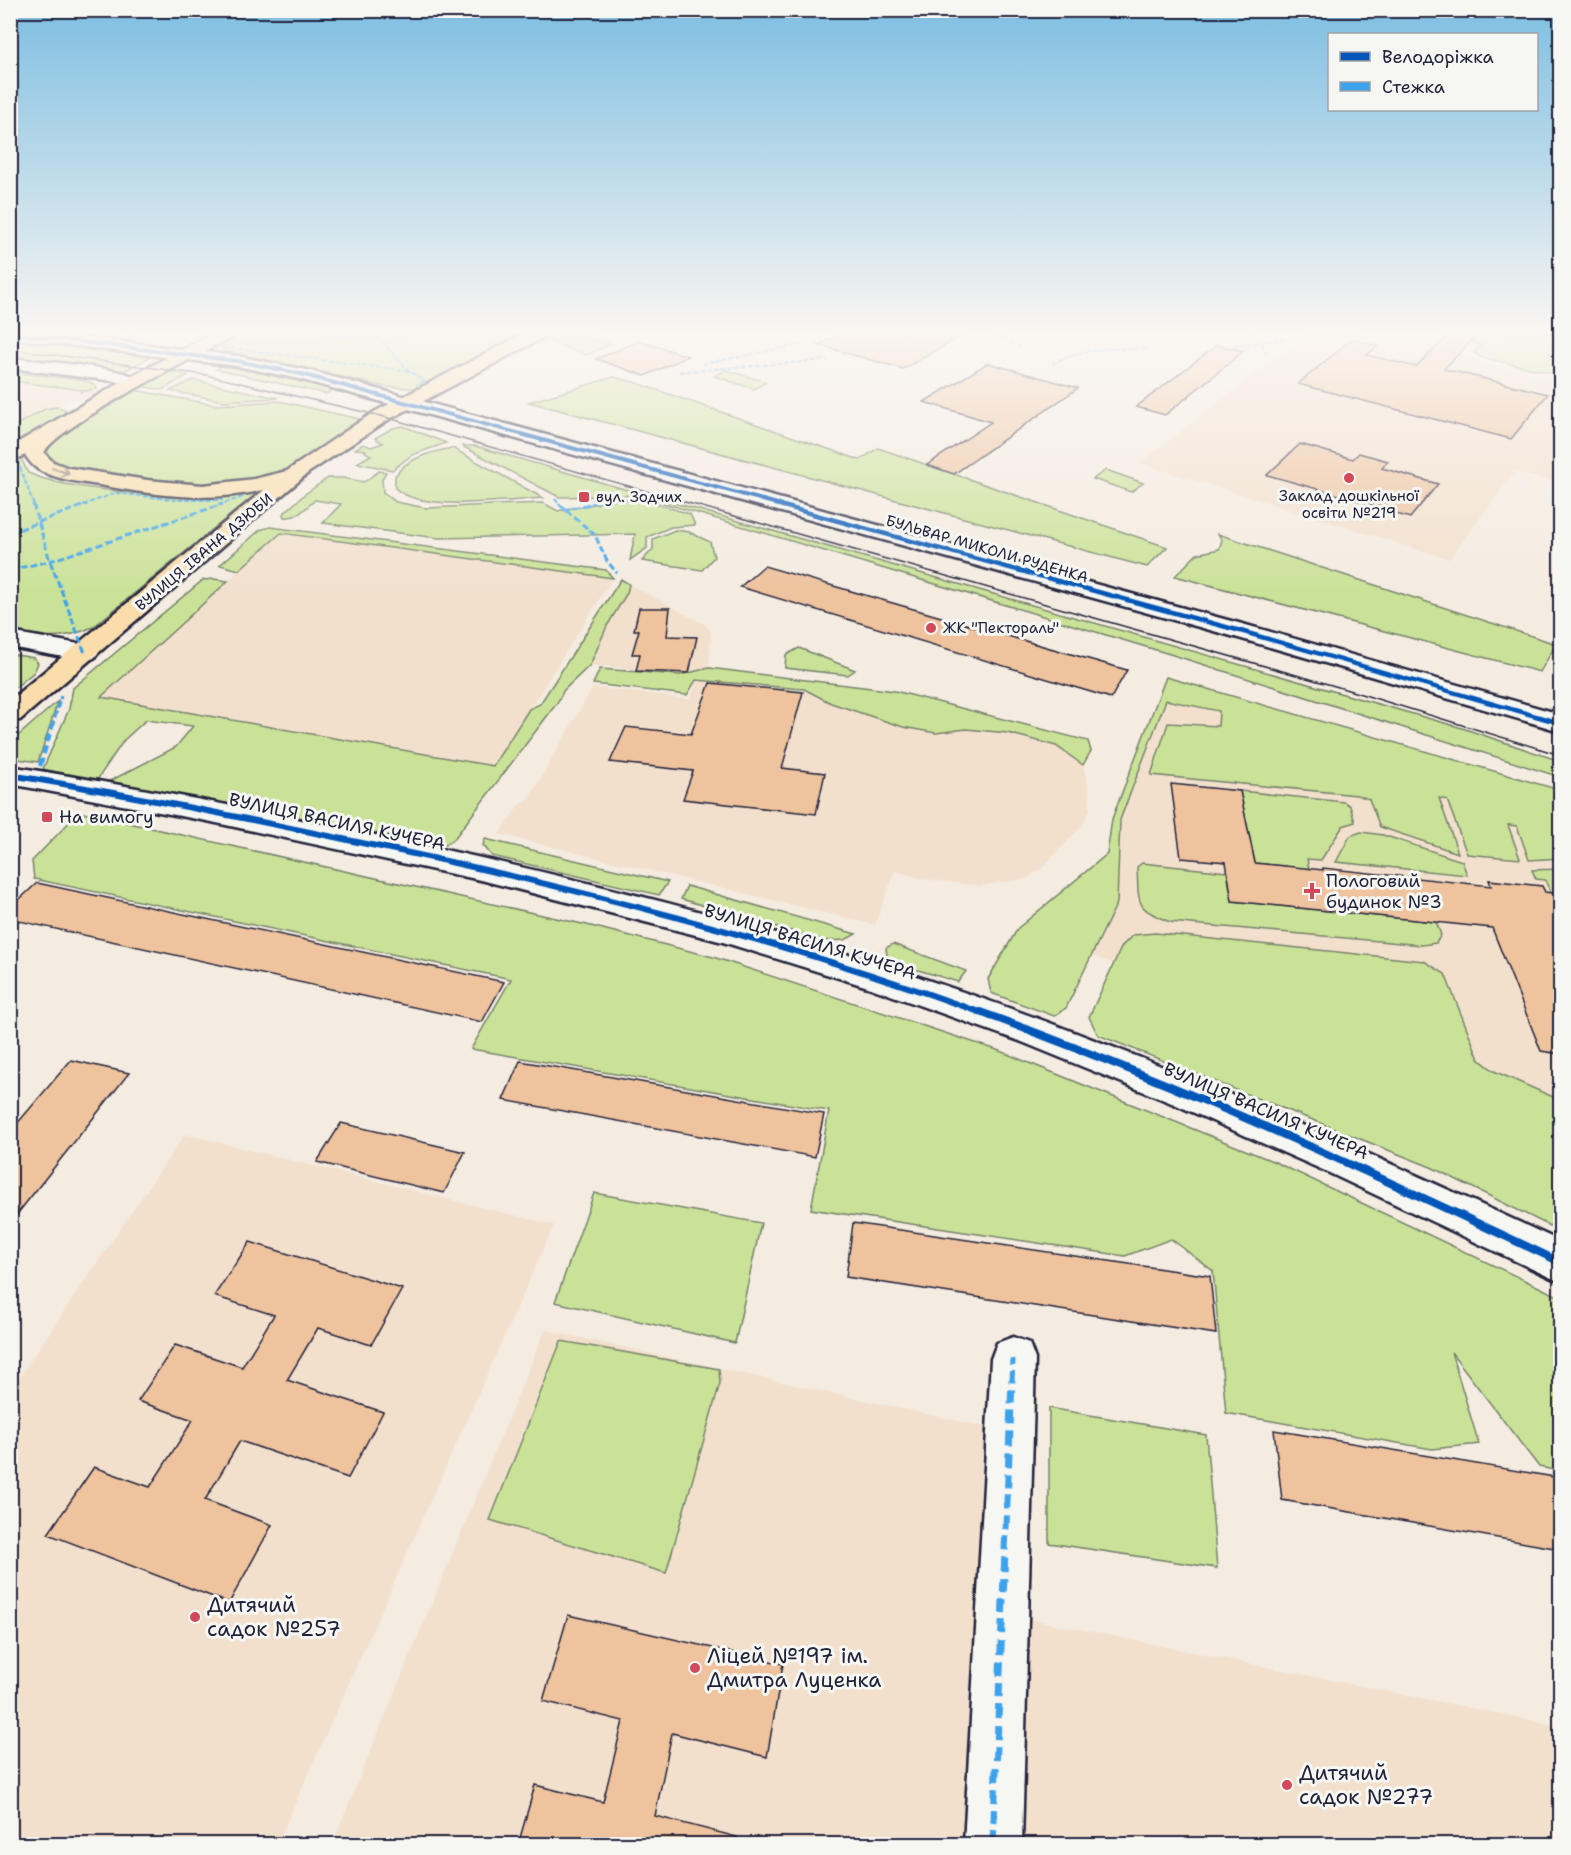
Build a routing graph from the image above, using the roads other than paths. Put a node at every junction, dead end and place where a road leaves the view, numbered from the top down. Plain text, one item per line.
1 (73, 419) edge
2 (377, 419) edge
3 (466, 419) edge
4 (49, 433) junction
5 (10, 456) edge
6 (300, 469) junction
7 (10, 639) edge
8 (85, 653) junction
9 (10, 714) edge
10 (1560, 723) edge
11 (10, 775) edge
12 (1560, 1262) edge
13 (1013, 1359) dead end
14 (993, 1845) edge

1 - 4 main road
2 - 6 main road, ВУЛИЦЯ ІВАНА ДЗЮБИ
3 - 10 street, БУЛЬВАР МИКОЛИ РУДЕНКА
4 - 5 main road
4 -> 6 main road
6 - 8 main road, ВУЛИЦЯ ІВАНА ДЗЮБИ
7 - 8 street
8 - 9 main road, ВУЛИЦЯ ІВАНА ДЗЮБИ
11 - 12 street, ВУЛИЦЯ ВАСИЛЯ КУЧЕРА
13 - 14 street

